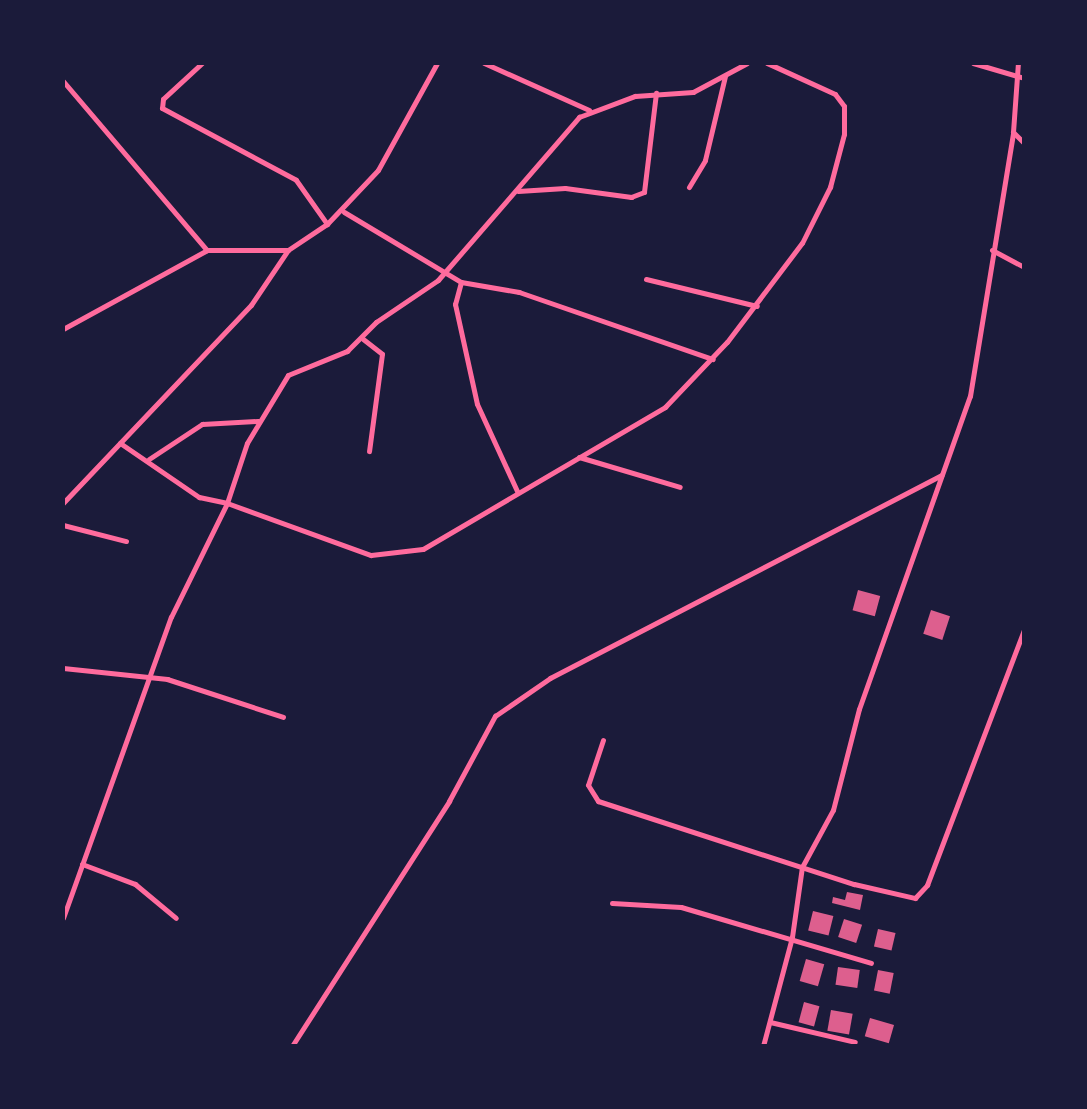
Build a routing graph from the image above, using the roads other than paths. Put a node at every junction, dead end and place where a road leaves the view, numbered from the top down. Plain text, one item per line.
1 (202, 63) edge
2 (438, 63) edge
3 (484, 63) edge
4 (747, 63) edge
5 (767, 63) edge
6 (973, 63) edge
7 (1018, 63) edge
8 (725, 76) junction
9 (1014, 78) junction
10 (1024, 78) edge
11 (63, 81) edge
12 (656, 93) junction
13 (589, 110) junction
14 (1013, 132) junction
15 (1024, 143) edge
16 (688, 187) dead end
17 (518, 191) junction
18 (344, 212) junction
19 (327, 224) junction
20 (207, 250) junction
21 (288, 250) junction
22 (992, 250) junction
23 (1024, 267) edge
24 (446, 273) junction
25 (646, 279) dead end
26 (461, 282) junction
27 (757, 306) junction
28 (63, 330) edge
29 (363, 339) junction
30 (713, 359) junction
31 (258, 421) junction
32 (120, 443) junction
33 (369, 450) dead end
34 (579, 457) junction
35 (149, 459) junction
36 (942, 474) junction
37 (680, 487) dead end
38 (517, 491) junction
39 (63, 503) edge
40 (227, 503) junction
41 (63, 525) edge
42 (126, 541) dead end
43 (1024, 630) edge
44 (63, 668) edge
45 (149, 677) junction
46 (284, 717) dead end
47 (603, 740) dead end
48 (82, 864) junction
49 (802, 867) junction
50 (612, 903) dead end
51 (63, 918) edge
52 (176, 918) dead end
53 (792, 937) junction
54 (871, 963) dead end
55 (770, 1022) junction
56 (855, 1042) dead end
57 (292, 1046) edge
58 (763, 1046) edge

1 - 19 street
2 - 18 street
3 - 13 street
4 - 8 street
5 - 27 street
6 - 9 street
7 - 9 street
8 - 12 street
8 - 16 street
9 - 10 street
9 - 14 street
11 - 20 street
12 - 13 street
12 - 17 street
13 - 17 street
14 - 15 street
14 - 22 street
17 - 24 street
18 - 19 street
18 - 24 street
19 - 21 street
20 - 21 street
20 - 28 street
21 - 32 street
22 - 23 street
22 - 36 street
24 - 26 street
24 - 29 street
25 - 27 street
26 - 30 street
26 - 38 street
27 - 30 street
29 - 31 street
29 - 33 street
30 - 34 street
31 - 35 street
31 - 40 street
32 - 35 street
32 - 39 street
34 - 37 street
34 - 38 street
35 - 40 street
36 - 49 street
36 - 57 street
38 - 40 street
40 - 45 street
41 - 42 street
43 - 49 street
44 - 45 street
45 - 46 street
45 - 48 street
47 - 49 street
48 - 51 street
48 - 52 street
49 - 53 street
50 - 53 street
53 - 54 street
53 - 55 street
55 - 56 street
55 - 58 street

